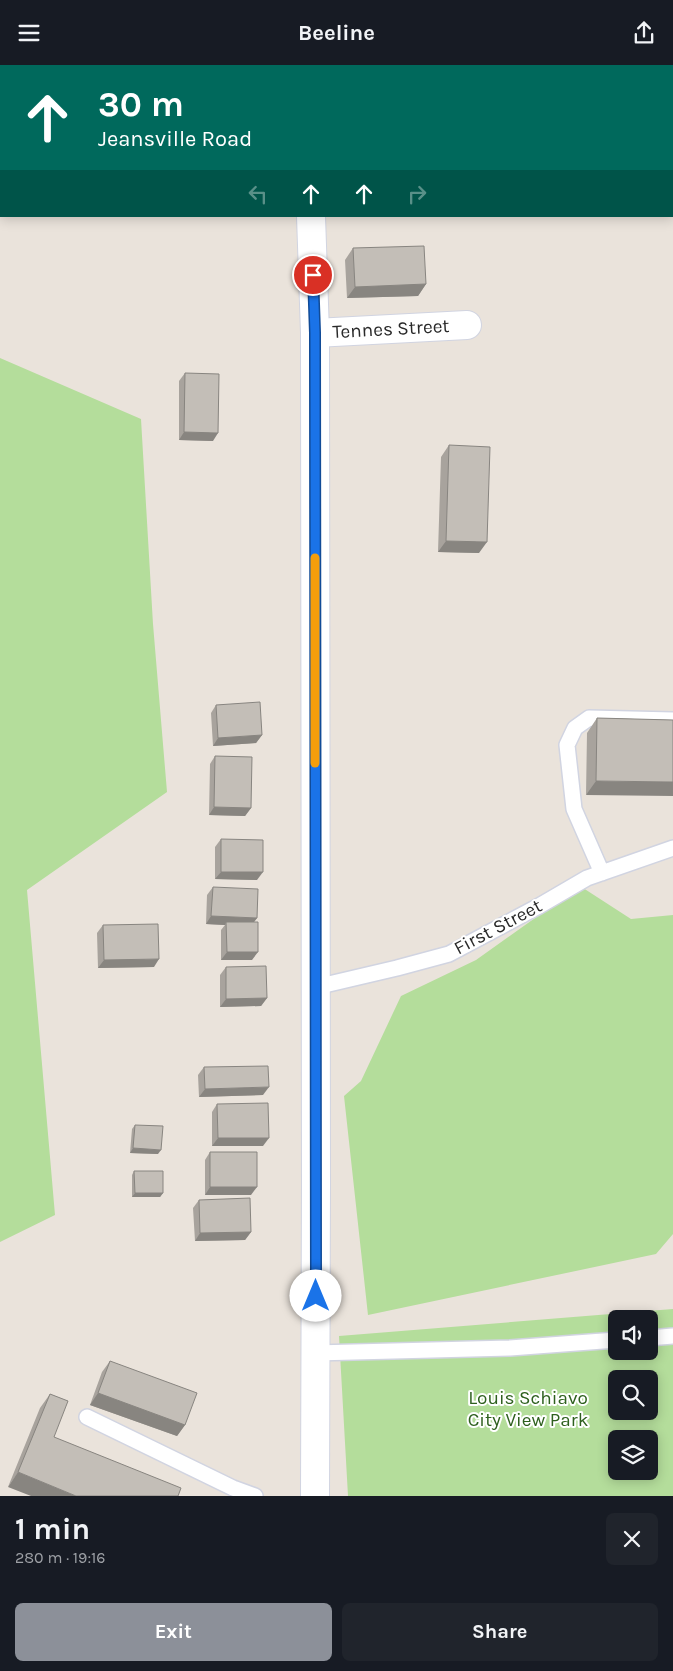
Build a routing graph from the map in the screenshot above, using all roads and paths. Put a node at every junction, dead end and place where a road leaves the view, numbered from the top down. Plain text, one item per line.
1 (311, 217) edge
2 (467, 325) dead end
3 (315, 333) junction
4 (673, 720) edge
5 (673, 848) edge
6 (602, 873) junction
7 (316, 987) junction
8 (673, 1336) edge
9 (658, 1337) edge
10 (608, 1341) edge
11 (315, 1353) junction
12 (87, 1417) dead end
13 (255, 1496) edge
14 (314, 1496) edge

1 - 3 street
2 - 3 street, Tennes Street
3 - 7 street
4 - 6 lane
5 - 6 lane, First Street
6 - 7 lane, First Street
7 - 11 street
8 - 9 lane
10 - 11 lane
11 - 14 street
12 - 13 lane

